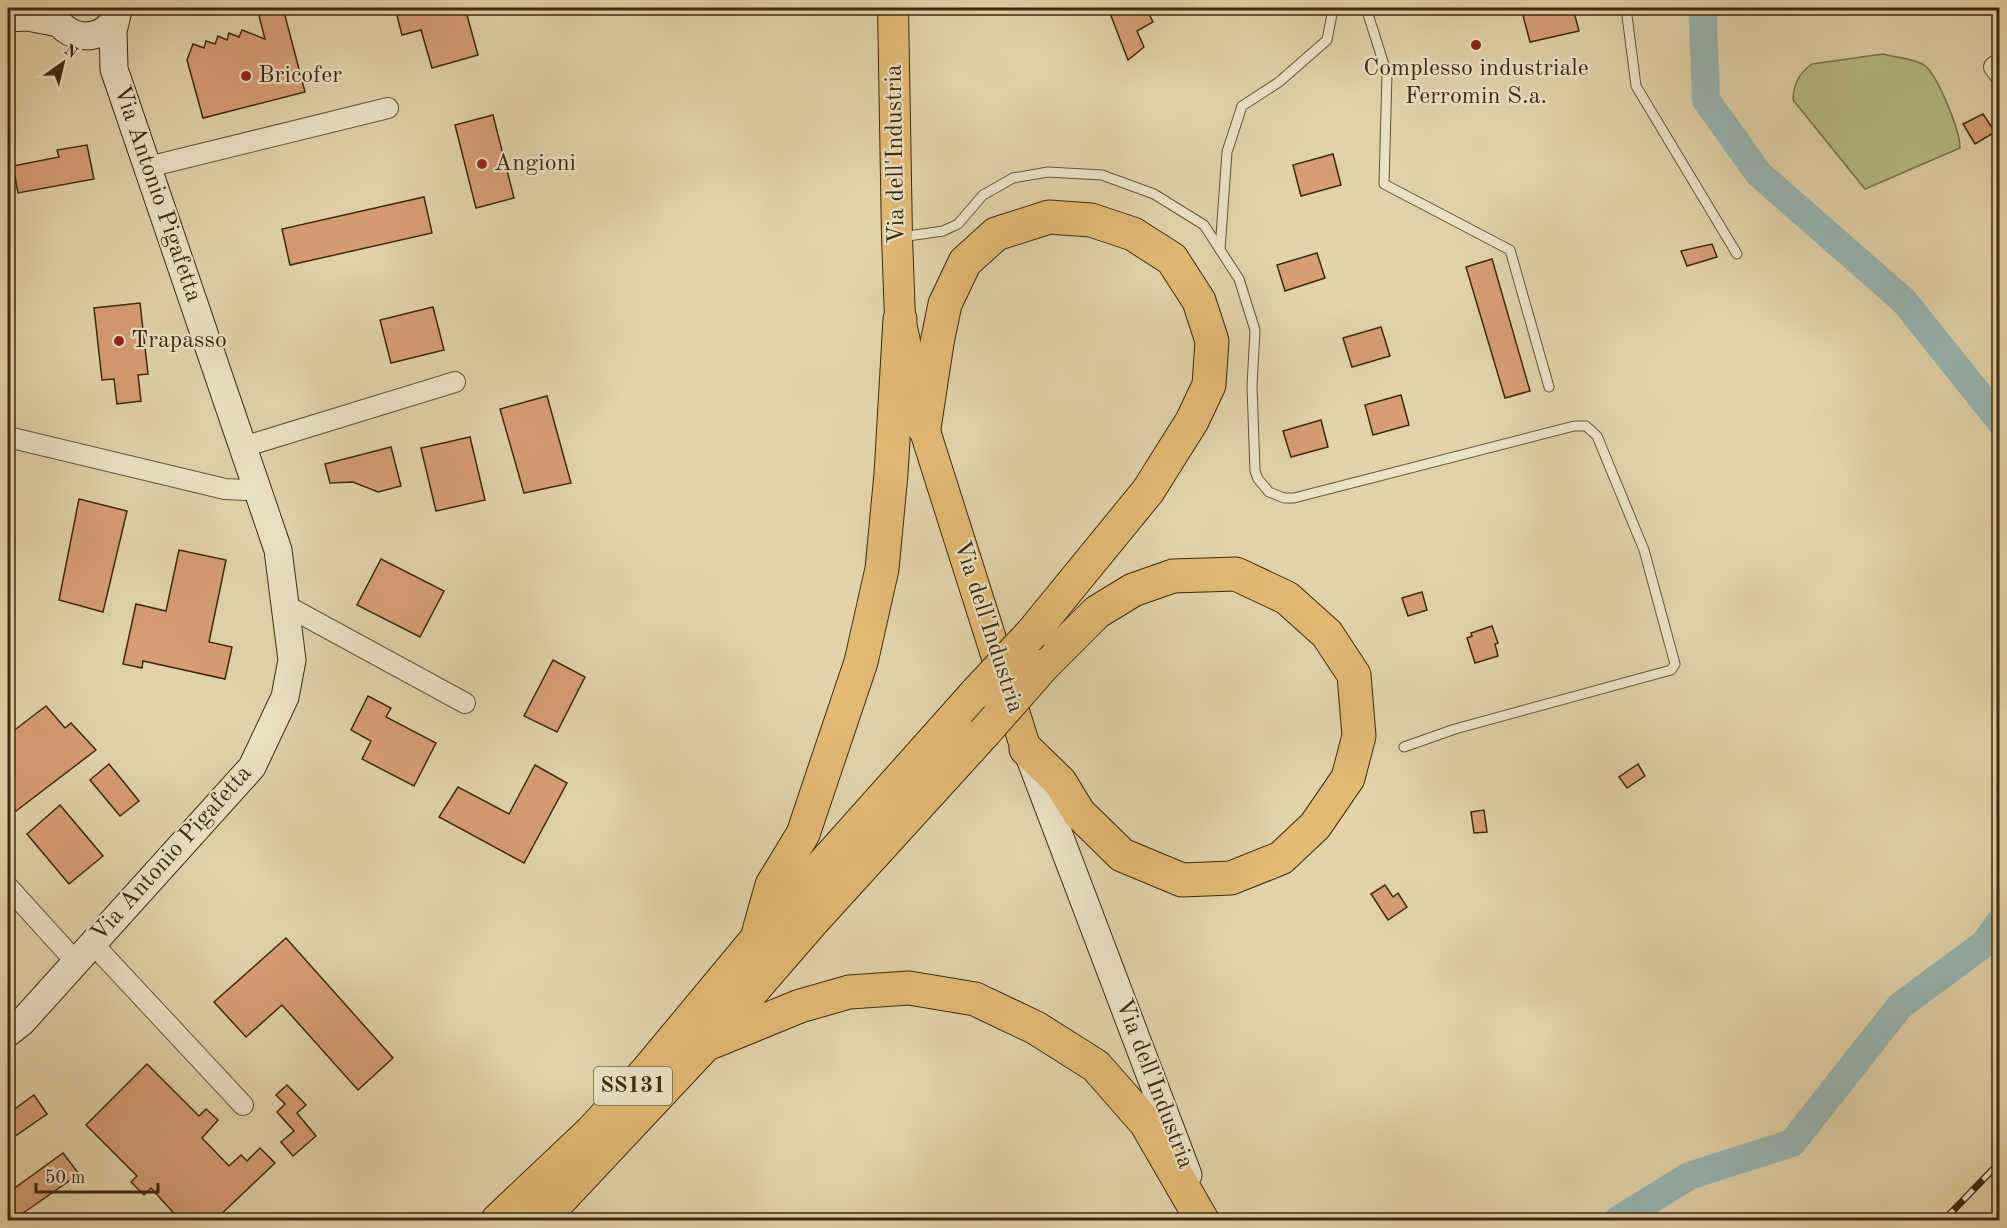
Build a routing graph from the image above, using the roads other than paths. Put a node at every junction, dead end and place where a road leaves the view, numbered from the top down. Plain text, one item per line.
1 (23, 8) edge
2 (893, 8) edge
3 (1329, 8) edge
4 (1366, 8) edge
5 (1626, 8) edge
6 (8, 12) edge
7 (118, 13) edge
8 (55, 15) edge
9 (8, 18) edge
10 (83, 36) junction
11 (114, 66) junction
12 (388, 108) dead end
13 (148, 167) junction
14 (897, 237) junction
15 (1220, 250) junction
16 (1737, 254) dead end
17 (900, 319) junction
18 (455, 382) dead end
19 (1550, 387) dead end
20 (924, 428) junction
21 (8, 437) edge
22 (243, 447) junction
23 (258, 488) junction
24 (285, 605) junction
25 (465, 703) dead end
26 (1404, 747) dead end
27 (1026, 749) junction
28 (8, 887) edge
29 (755, 941) junction
30 (84, 953) junction
31 (8, 1033) edge
32 (707, 1043) junction
33 (243, 1105) dead end
34 (498, 1221) edge
35 (541, 1221) edge
36 (1204, 1221) edge

1 - 6 street
2 - 14 main road, Via dell'Industria
3 - 15 lane
4 - 19 lane
5 - 16 lane
7 - 10 street
7 - 11 street, Via Antonio Pigafetta
8 - 9 street, Via Antonio Pigafetta
8 - 10 street, Via Antonio Pigafetta
10 - 11 street, Via Antonio Pigafetta
11 - 13 street, Via Antonio Pigafetta
12 - 13 street
13 - 22 street, Via Antonio Pigafetta
14 - 15 lane
14 - 17 main road, Via dell'Industria
15 - 26 lane
17 - 20 main road, Via dell'Industria
17 - 29 highway
18 - 22 street
20 - 27 main road, Via dell'Industria
20 - 29 highway, bridge
21 - 23 street
22 - 23 street, Via Antonio Pigafetta
23 - 24 street, Via Antonio Pigafetta
24 - 25 street
24 - 30 street, Via Antonio Pigafetta
27 - 32 highway, bridge
27 - 36 street, Via dell'Industria
28 - 30 street
29 - 34 highway, SS131
30 - 31 street, Via Antonio Pigafetta
30 - 33 street
32 - 35 highway, SS131
32 - 36 highway

